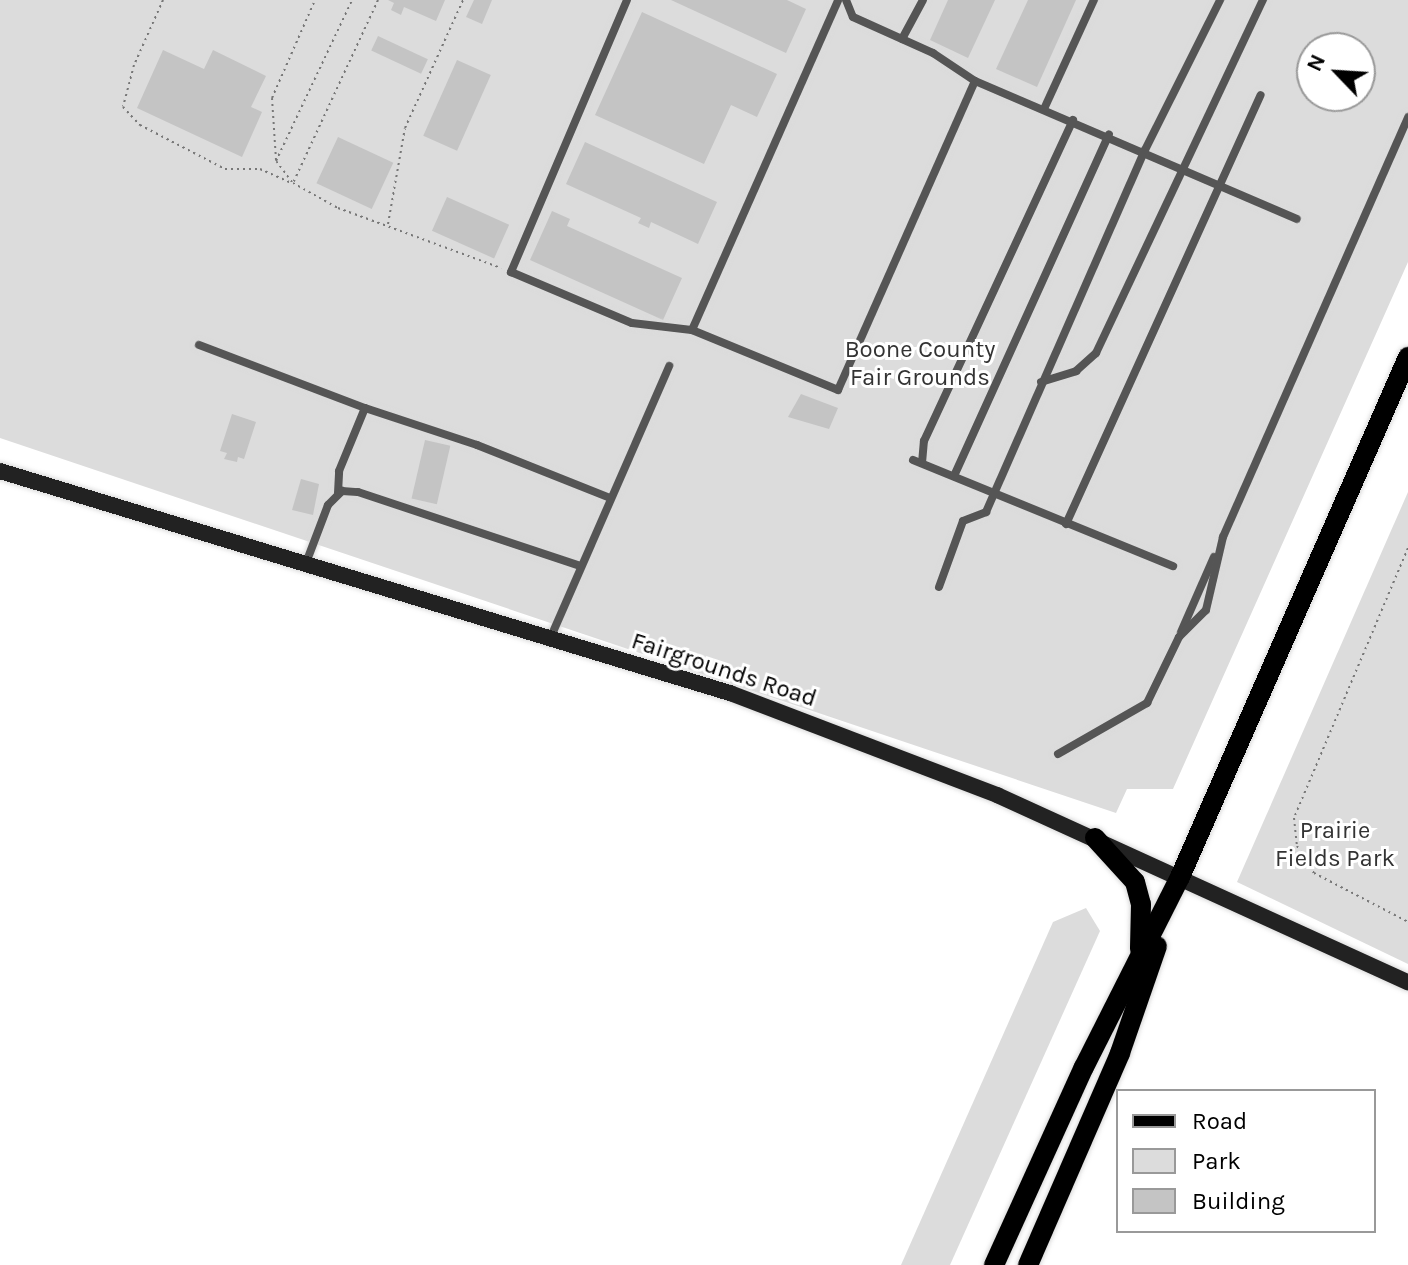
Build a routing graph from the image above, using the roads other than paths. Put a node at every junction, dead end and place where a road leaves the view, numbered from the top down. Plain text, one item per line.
1 (627, 0) edge
2 (838, 0) edge
3 (846, 0) edge
4 (923, 0) edge
5 (1094, 0) edge
6 (1220, 0) edge
7 (1263, 0) edge
8 (902, 39) junction
9 (975, 81) junction
10 (1261, 95) dead end
11 (1044, 109) junction
12 (1408, 117) edge
13 (1073, 120) junction
14 (1109, 135) junction
15 (1145, 150) junction
16 (1183, 168) junction
17 (1222, 185) junction
18 (1297, 219) dead end
19 (692, 330) junction
20 (199, 345) dead end
21 (1408, 357) edge
22 (669, 366) dead end
23 (1041, 382) junction
24 (365, 408) junction
25 (0, 471) edge
26 (954, 476) junction
27 (338, 493) junction
28 (992, 496) junction
29 (610, 498) junction
30 (1066, 524) junction
31 (1223, 537) junction
32 (306, 563) junction
33 (580, 566) junction
34 (1173, 566) dead end
35 (939, 587) dead end
36 (1179, 637) junction
37 (550, 640) junction
38 (1058, 754) dead end
39 (1095, 838) junction
40 (1180, 877) junction
41 (1139, 959) junction
42 (1408, 982) edge
43 (994, 1265) edge
44 (1028, 1265) edge

1 - 19 lane
2 - 19 lane
3 - 8 lane
4 - 8 lane
5 - 11 lane
6 - 15 lane
7 - 16 lane
8 - 9 lane
9 - 11 lane
9 - 19 lane
10 - 17 lane
11 - 13 lane
12 - 31 lane
13 - 14 lane
13 - 26 lane
14 - 15 lane
14 - 26 lane
15 - 16 lane
15 - 23 lane
16 - 17 lane
16 - 23 lane
17 - 18 lane
17 - 30 lane
20 - 24 lane
21 - 40 main road
22 - 29 lane
23 - 28 lane
24 - 27 lane
24 - 29 lane
25 - 32 main road, Fairgrounds Road
26 - 28 lane
27 - 32 lane
27 - 33 lane
28 - 30 lane
28 - 35 lane
29 - 33 lane
30 - 34 lane
31 - 36 lane
31 - 36 lane
32 - 37 main road, Fairgrounds Road
33 - 37 lane
36 - 38 lane
37 - 39 main road, Fairgrounds Road
39 - 40 main road, Fairgrounds Road
39 - 41 main road
40 - 41 main road
40 - 42 main road, Fairgrounds Road
40 - 44 main road
41 - 43 main road

